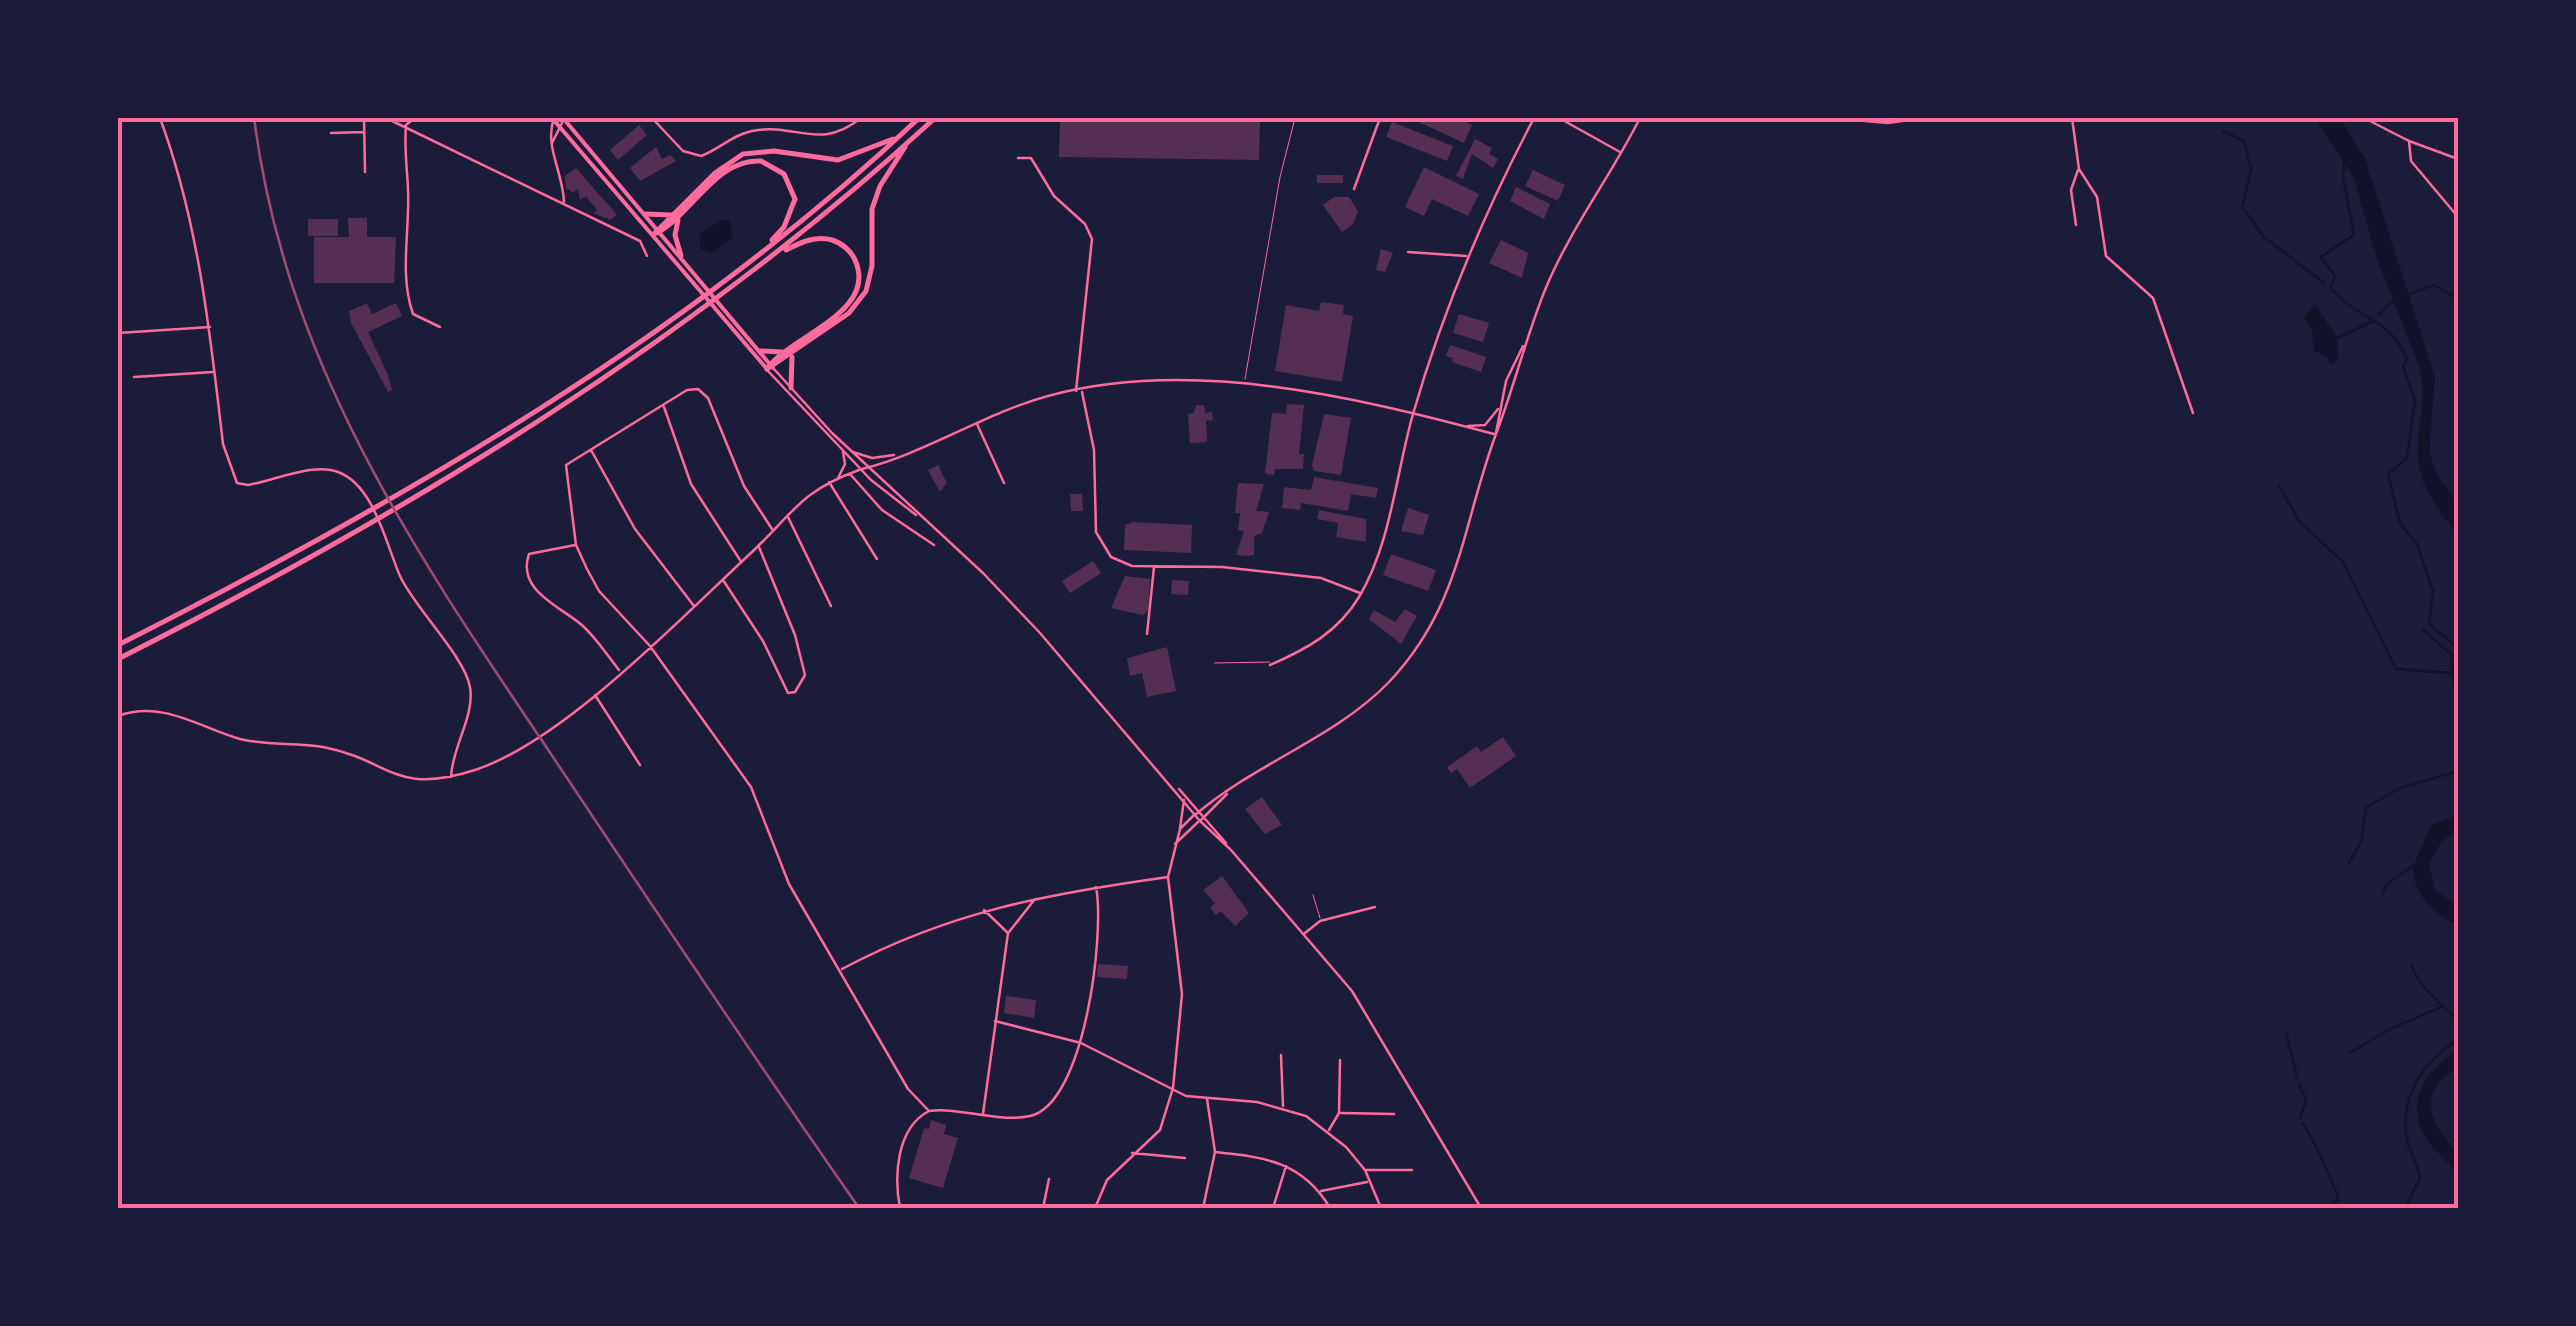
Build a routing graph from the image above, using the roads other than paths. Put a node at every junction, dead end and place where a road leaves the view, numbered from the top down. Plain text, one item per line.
1 (160, 118) edge
2 (364, 118) edge
3 (386, 118) edge
4 (415, 118) edge
5 (553, 118) edge
6 (564, 118) edge
7 (652, 118) edge
8 (860, 118) edge
9 (919, 118) edge
10 (935, 118) edge
11 (1380, 118) edge
12 (1534, 118) edge
13 (1559, 118) edge
14 (1640, 118) edge
15 (1831, 118) edge
16 (1922, 118) edge
17 (2072, 118) edge
18 (2364, 118) edge
19 (406, 125) junction
20 (561, 127) junction
21 (366, 132) junction
22 (331, 133) dead end
23 (900, 136) junction
24 (910, 141) junction
25 (2409, 141) junction
26 (552, 150) junction
27 (1621, 153) junction
28 (1018, 158) dead end
29 (2458, 159) edge
30 (2078, 169) junction
31 (365, 172) dead end
32 (1354, 189) dead end
33 (564, 203) junction
34 (645, 214) junction
35 (676, 216) junction
36 (2458, 216) edge
37 (2076, 226) dead end
38 (658, 231) junction
39 (764, 250) junction
40 (1408, 252) dead end
41 (647, 256) dead end
42 (681, 256) junction
43 (775, 256) junction
44 (1467, 256) junction
45 (212, 326) junction
46 (440, 327) dead end
47 (118, 333) edge
48 (1525, 342) junction
49 (760, 351) junction
50 (784, 352) junction
51 (793, 353) junction
52 (770, 367) junction
53 (215, 372) junction
54 (134, 376) dead end
55 (791, 388) junction
56 (1079, 390) junction
57 (663, 406) junction
58 (1498, 409) junction
59 (1414, 413) junction
60 (2193, 413) dead end
61 (977, 423) junction
62 (1463, 426) junction
63 (1496, 434) junction
64 (590, 449) junction
65 (851, 451) junction
66 (843, 452) junction
67 (900, 454) junction
68 (869, 468) junction
69 (861, 469) junction
70 (849, 473) junction
71 (838, 478) junction
72 (828, 481) junction
73 (1004, 483) dead end
74 (787, 515) junction
75 (921, 519) junction
76 (772, 530) junction
77 (576, 545) junction
78 (934, 545) dead end
79 (758, 546) junction
80 (877, 559) dead end
81 (741, 562) junction
82 (1154, 566) junction
83 (723, 580) junction
84 (1361, 594) junction
85 (830, 606) dead end
86 (694, 607) junction
87 (1147, 634) dead end
88 (118, 645) edge
89 (650, 646) junction
90 (118, 659) edge
91 (1215, 663) dead end
92 (1270, 665) joint
93 (620, 672) junction
94 (594, 694) junction
95 (118, 716) edge
96 (640, 765) dead end
97 (451, 777) junction
98 (1174, 785) junction
99 (1231, 790) junction
100 (1184, 800) junction
101 (1200, 810) junction
102 (1195, 814) junction
103 (1205, 816) junction
104 (1200, 821) junction
105 (1180, 829) junction
106 (1174, 845) junction
107 (1230, 849) junction
108 (1168, 877) junction
109 (1096, 888) junction
110 (1313, 895) dead end
111 (1035, 899) junction
112 (1375, 907) dead end
113 (984, 910) junction
114 (1320, 921) junction
115 (1008, 933) junction
116 (1305, 933) junction
117 (840, 970) junction
118 (995, 1022) junction
119 (1081, 1043) junction
120 (1281, 1055) dead end
121 (1340, 1060) dead end
122 (1173, 1088) junction
123 (1206, 1097) junction
124 (1283, 1107) junction
125 (930, 1111) junction
126 (1339, 1114) junction
127 (1394, 1114) dead end
128 (983, 1116) junction
129 (1328, 1132) junction
130 (1132, 1152) junction
131 (1215, 1152) junction
132 (1185, 1158) dead end
133 (1286, 1164) junction
134 (1364, 1170) junction
135 (1412, 1170) dead end
136 (1049, 1178) dead end
137 (1370, 1181) junction
138 (1320, 1192) junction
139 (704, 1207) edge
140 (715, 1208) edge
141 (900, 1208) edge
142 (1043, 1208) edge
143 (1095, 1208) edge
144 (1204, 1208) edge
145 (1273, 1208) edge
146 (1330, 1208) edge
147 (1381, 1208) edge
148 (1481, 1208) edge

1 - 45 street
2 - 21 street
3 - 19 street
4 - 19 street
5 - 20 main road
5 - 26 street
6 - 20 street
6 - 34 main road
7 - 8 street
9 - 23 highway
10 - 24 highway
11 - 32 street
12 - 44 street
13 - 27 street
14 - 27 street
15 - 16 street
17 - 30 street
18 - 25 street
19 - 33 street
19 - 46 street
20 - 26 street
20 - 38 main road
21 - 22 street
21 - 31 street
23 - 35 highway
23 - 39 highway
24 - 43 highway
24 - 51 highway
25 - 29 street
25 - 36 street
26 - 33 street
27 - 48 street
28 - 56 street
30 - 37 street
30 - 60 street
33 - 41 street
34 - 35 highway
34 - 38 main road
35 - 38 highway
35 - 39 highway
35 - 42 highway
38 - 42 main road
38 - 52 main road
39 - 88 highway
40 - 44 street
42 - 49 main road
43 - 50 highway
43 - 90 highway
44 - 59 street
45 - 47 street
45 - 53 street
48 - 58 street
48 - 63 street
49 - 50 highway
49 - 52 main road
50 - 52 highway
51 - 52 highway
51 - 55 highway
52 - 55 street
52 - 66 street
53 - 54 street
53 - 97 street
55 - 65 street
56 - 59 street
56 - 61 street
56 - 82 street
57 - 64 street
57 - 76 street
57 - 81 street
58 - 62 street
58 - 63 street
59 - 62 street
59 - 84 street
61 - 67 street
61 - 73 street
62 - 63 street
63 - 99 street
64 - 77 street
64 - 86 street
65 - 67 street
65 - 68 street
66 - 69 street
66 - 71 street
67 - 68 street
68 - 69 street
68 - 75 street
69 - 70 street
69 - 75 street
70 - 71 street
70 - 78 street
71 - 72 street
72 - 74 street
72 - 80 street
74 - 76 street
74 - 85 street
75 - 98 street
76 - 79 street
77 - 89 street
77 - 93 street
79 - 81 street
79 - 83 street
81 - 83 street
82 - 84 street
82 - 87 street
83 - 86 street
84 - 92 street
86 - 89 street
89 - 93 street
89 - 117 street
91 - 92 lane
93 - 94 street
94 - 96 street
94 - 97 street
95 - 97 street
98 - 100 street
98 - 101 street
99 - 101 street
99 - 103 street
100 - 102 street
100 - 105 street
101 - 102 street
101 - 103 street
102 - 104 street
102 - 105 street
103 - 104 street
103 - 107 street
104 - 106 street
104 - 107 street
105 - 106 street
106 - 108 street
107 - 116 street
108 - 109 street
108 - 122 street
109 - 111 street
109 - 119 street
110 - 114 lane
111 - 113 street
111 - 115 street
112 - 114 street
113 - 115 street
113 - 117 street
114 - 116 street
115 - 118 street
116 - 148 street
117 - 125 street
118 - 119 street
118 - 128 street
119 - 122 street
119 - 128 street
120 - 124 street
121 - 126 street
122 - 123 street
122 - 130 street
123 - 124 street
123 - 131 street
124 - 129 street
125 - 128 street
125 - 141 street
126 - 127 street
126 - 129 street
129 - 134 street
130 - 132 street
130 - 143 street
131 - 133 street
131 - 144 street
133 - 138 street
133 - 145 street
134 - 135 street
134 - 137 street
136 - 142 street
137 - 138 street
137 - 147 street
138 - 146 street
139 - 140 lane

